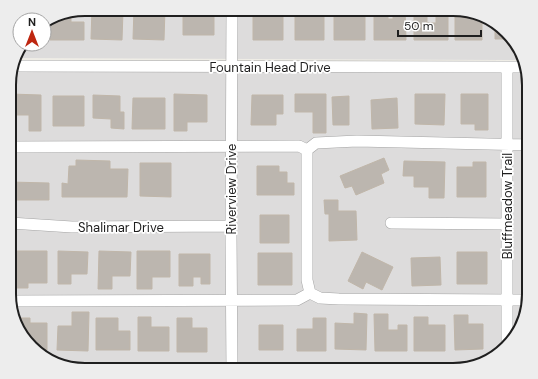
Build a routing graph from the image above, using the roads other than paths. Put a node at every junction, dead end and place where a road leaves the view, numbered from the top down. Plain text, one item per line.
1 (232, 16) edge
2 (19, 66) edge
3 (232, 67) junction
4 (507, 67) junction
5 (520, 67) edge
6 (506, 144) junction
7 (522, 144) edge
8 (16, 147) edge
9 (232, 147) junction
10 (307, 150) junction
11 (16, 223) edge
12 (391, 223) dead end
13 (507, 224) junction
14 (232, 226) junction
15 (310, 293) junction
16 (232, 300) junction
17 (507, 300) junction
18 (522, 300) edge
19 (16, 301) edge
20 (507, 337) edge
21 (232, 363) edge

1 - 3 street, Riverview Drive
2 - 3 street, Fountain Head Drive
3 - 4 street, Fountain Head Drive
3 - 9 street, Riverview Drive
4 - 5 street, Fountain Head Drive
4 - 6 street, Bluffmeadow Trail
6 - 7 street
6 - 10 street
6 - 13 street, Bluffmeadow Trail
8 - 9 street
9 - 10 street
9 - 14 street, Riverview Drive
10 - 15 street
11 - 14 street, Shalimar Drive
12 - 13 street
13 - 17 street, Bluffmeadow Trail
14 - 16 street, Riverview Drive
15 - 16 street
15 - 17 street
16 - 19 street
16 - 21 street, Riverview Drive
17 - 18 street
17 - 20 street, Bluffmeadow Trail

